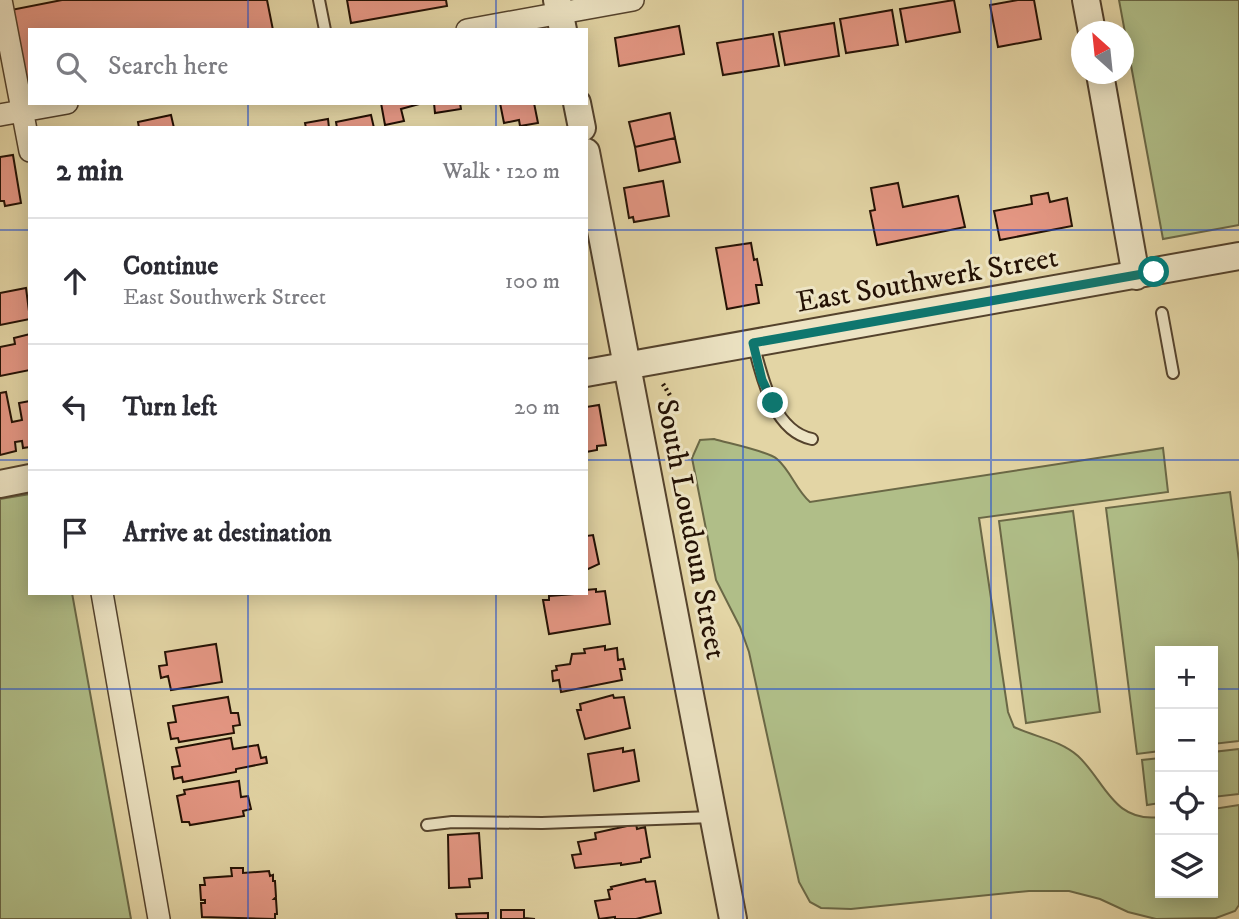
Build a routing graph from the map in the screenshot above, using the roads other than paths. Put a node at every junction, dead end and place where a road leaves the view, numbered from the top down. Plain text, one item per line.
1 (1, 0) edge
2 (319, 0) edge
3 (633, 0) edge
4 (1086, 0) edge
5 (560, 14) edge
6 (1090, 21) edge
7 (325, 28) edge
8 (479, 28) edge
9 (1102, 84) edge
10 (56, 105) edge
11 (577, 105) edge
12 (22, 111) junction
13 (0, 116) edge
14 (582, 126) edge
15 (28, 141) edge
16 (588, 163) edge
17 (1239, 256) edge
18 (1136, 276) junction
19 (1162, 313) dead end
20 (753, 343) junction
21 (626, 366) junction
22 (588, 373) edge
23 (1173, 373) dead end
24 (812, 439) dead end
25 (28, 478) edge
26 (0, 484) edge
27 (102, 595) edge
28 (713, 817) junction
29 (427, 825) dead end
30 (159, 919) edge
31 (733, 919) edge

1 - 12 street
2 - 7 lane
3 - 5 street
4 - 6 street
5 - 8 street
9 - 18 street
10 - 12 street
11 - 14 street
12 - 13 street
12 - 15 street
16 - 21 street, South Loudoun Street
17 - 18 street, East Southwerk Street
18 - 20 street, East Southwerk Street
19 - 23 lane
20 - 21 street, East Southwerk Street
20 - 24 lane
21 - 22 street, East Southwerk Street
21 - 28 street, South Loudoun Street
25 - 26 street
27 - 30 street
28 - 29 lane
28 - 31 street, South Loudoun Street

